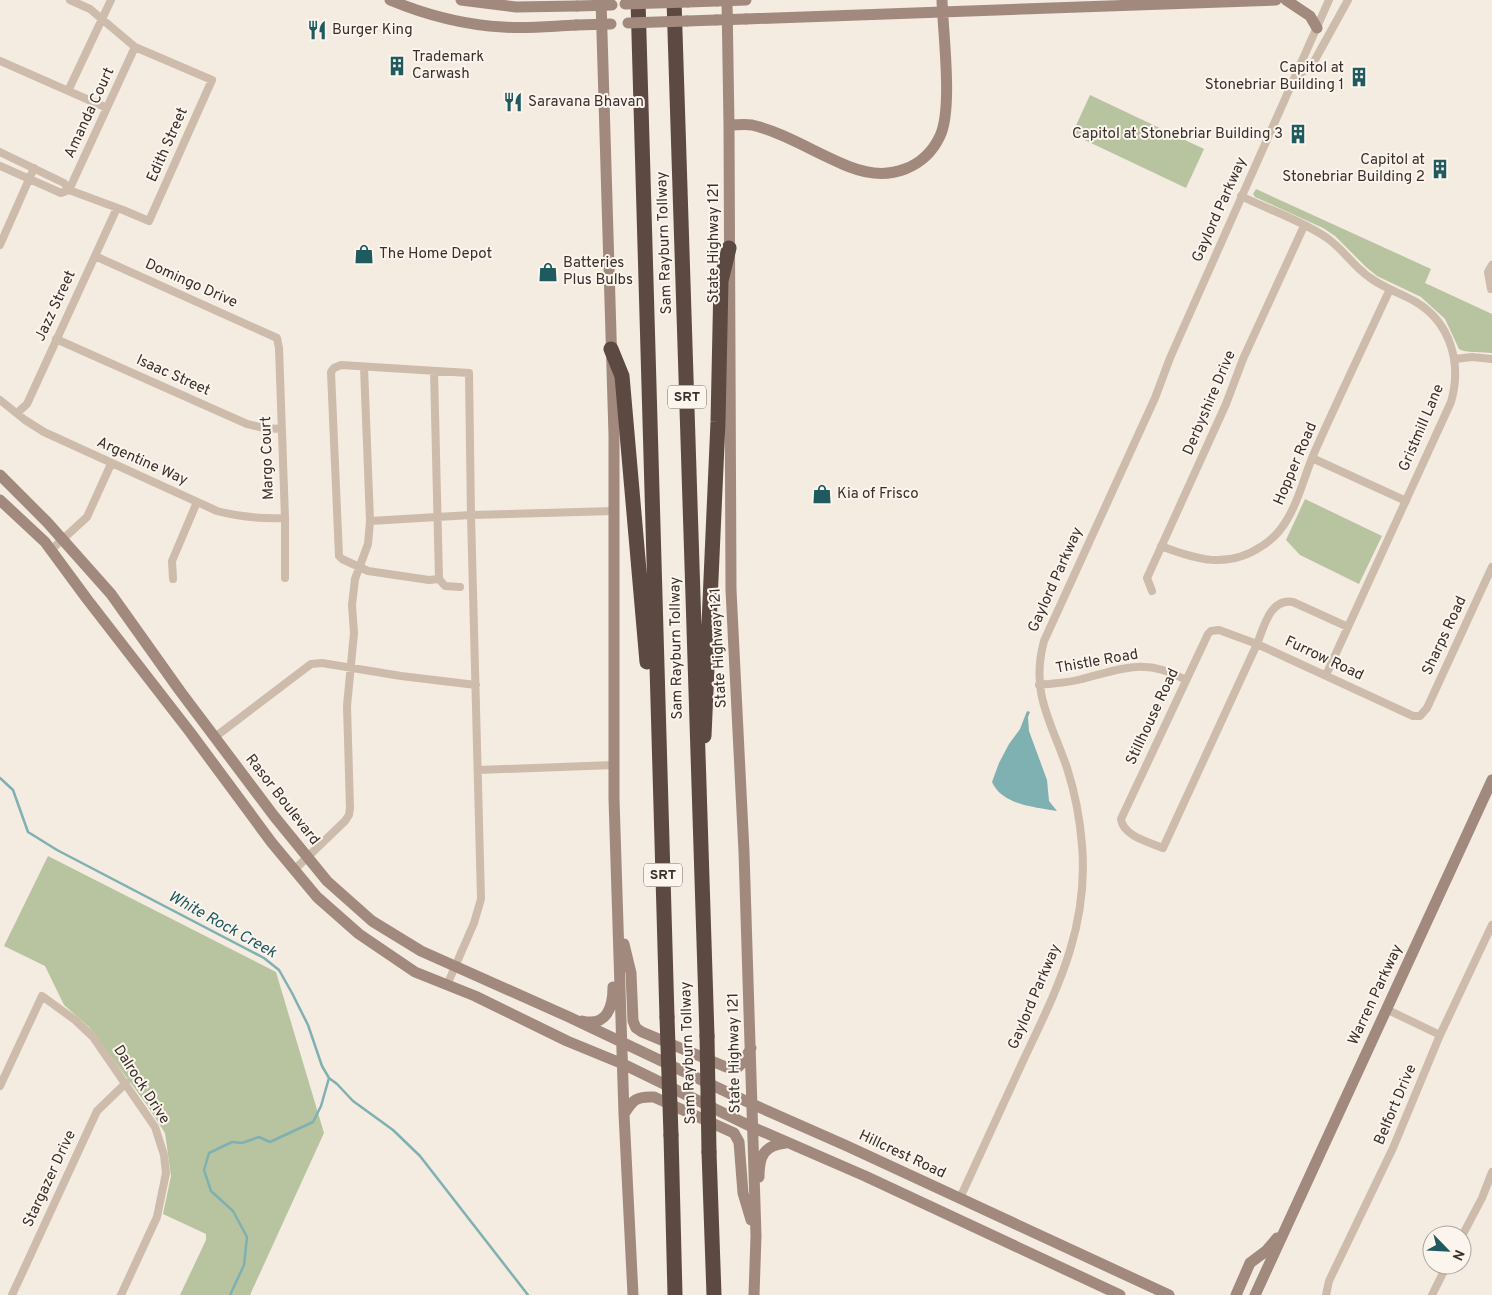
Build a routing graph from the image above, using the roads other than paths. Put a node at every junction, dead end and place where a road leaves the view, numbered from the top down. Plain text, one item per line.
1 (70, 0) edge
2 (111, 0) edge
3 (390, 0) edge
4 (461, 0) edge
5 (601, 0) edge
6 (638, 0) edge
7 (674, 0) edge
8 (727, 0) edge
9 (746, 0) edge
10 (1276, 0) edge
11 (1286, 0) edge
12 (1329, 0) edge
13 (1348, 0) edge
14 (942, 6) edge
15 (103, 18) junction
16 (1317, 28) junction
17 (135, 46) junction
18 (0, 61) edge
19 (1296, 75) junction
20 (68, 91) junction
21 (107, 108) junction
22 (729, 125) junction
23 (0, 152) edge
24 (0, 166) edge
25 (34, 168) junction
26 (29, 179) junction
27 (69, 190) junction
28 (1241, 196) junction
29 (117, 208) junction
30 (1304, 226) junction
31 (0, 245) edge
32 (729, 248) junction
33 (95, 256) junction
34 (1492, 265) edge
35 (1390, 289) junction
36 (1491, 289) edge
37 (277, 338) joint
38 (56, 339) junction
39 (611, 349) junction
40 (1455, 358) junction
41 (1492, 359) edge
42 (364, 367) junction
43 (434, 371) junction
44 (0, 400) edge
45 (17, 413) junction
46 (281, 429) junction
47 (1312, 458) junction
48 (111, 464) junction
49 (0, 475) edge
50 (0, 500) edge
51 (1406, 501) junction
52 (197, 502) junction
53 (614, 511) junction
54 (471, 515) junction
55 (438, 516) junction
56 (284, 518) junction
57 (370, 521) junction
58 (63, 539) junction
59 (1161, 546) junction
60 (51, 550) junction
61 (359, 566) junction
62 (1492, 567) edge
63 (285, 578) dead end
64 (173, 579) dead end
65 (439, 580) junction
66 (460, 587) dead end
67 (1152, 591) dead end
68 (1348, 627) junction
69 (1214, 630) joint
70 (1256, 644) junction
71 (350, 668) junction
72 (1326, 676) junction
73 (1186, 680) junction
74 (1040, 684) junction
75 (476, 686) junction
76 (1420, 716) joint
77 (659, 732) junction
78 (214, 737) junction
79 (696, 761) junction
80 (614, 765) junction
81 (478, 770) junction
82 (1492, 780) edge
83 (308, 858) junction
84 (294, 870) junction
85 (618, 923) junction
86 (1492, 925) edge
87 (455, 966) junction
88 (447, 985) junction
89 (1386, 1009) junction
90 (572, 1018) junction
91 (1440, 1035) junction
92 (622, 1042) junction
93 (751, 1048) junction
94 (623, 1064) junction
95 (126, 1083) junction
96 (0, 1086) edge
97 (752, 1104) junction
98 (624, 1114) junction
99 (752, 1127) junction
100 (786, 1142) junction
101 (1492, 1172) edge
102 (960, 1198) junction
103 (951, 1216) junction
104 (1289, 1222) junction
105 (1468, 1225) edge
106 (756, 1236) junction
107 (1442, 1275) edge
108 (12, 1295) edge
109 (121, 1295) edge
110 (633, 1295) edge
111 (675, 1295) edge
112 (714, 1295) edge
113 (754, 1295) edge
114 (1120, 1295) edge
115 (1169, 1295) edge
116 (1236, 1295) edge
117 (1255, 1295) edge
118 (1326, 1295) edge
119 (1432, 1295) edge

1 - 15 street
2 - 15 street
3 - 14 main road, bridge
4 - 9 main road, bridge
5 - 39 main road
6 - 77 highway, Sam Rayburn Tollway / SRT
7 - 79 highway, Sam Rayburn Tollway / SRT
8 - 22 main road, State Highway 121
10 - 14 main road
11 - 16 main road
12 - 16 street, Gaylord Parkway
13 - 19 street, Gaylord Parkway
14 - 22 main road
15 - 17 street
15 - 20 street
16 - 19 street, Gaylord Parkway
17 - 21 street, Amanda Court
17 - 29 street, Edith Street
18 - 20 street
19 - 28 street, Gaylord Parkway
20 - 21 street
21 - 27 street, Amanda Court
22 - 32 main road, State Highway 121
23 - 25 street
24 - 26 street
25 - 26 street
25 - 27 street
26 - 27 street
26 - 31 street
27 - 29 street
28 - 30 street, Gristmill Lane
28 - 74 street, Gaylord Parkway
29 - 33 street, Jazz Street
30 - 35 street, Gristmill Lane
30 - 59 street, Derbyshire Drive
32 - 79 highway
32 - 93 main road, State Highway 121
33 - 37 street, Domingo Drive
33 - 38 street, Jazz Street
34 - 36 street
35 - 40 street, Gristmill Lane
35 - 47 street, Hopper Road
37 - 46 street, Margo Court
38 - 45 street, Jazz Street
38 - 46 street, Isaac Street
39 - 53 main road
39 - 77 highway
40 - 41 street
40 - 51 street, Gristmill Lane
42 - 43 street
42 - 57 street
42 - 61 street
43 - 54 street
43 - 55 street
44 - 45 street, Argentine Way
45 - 48 street, Argentine Way
46 - 56 street, Margo Court
47 - 51 street
47 - 59 street, Hopper Road
48 - 52 street, Argentine Way
48 - 58 street
49 - 58 main road, Rasor Boulevard
50 - 60 main road
51 - 68 street, Gristmill Lane
52 - 56 street, Argentine Way
52 - 64 street
53 - 54 street
53 - 80 main road
54 - 55 street
54 - 75 street
55 - 57 street
55 - 65 street
56 - 63 street, Margo Court
57 - 61 street
58 - 60 street
58 - 78 main road, Rasor Boulevard
59 - 67 street, Derbyshire Drive
60 - 84 main road
61 - 65 street
61 - 71 street
62 - 76 street, Sharps Road
65 - 66 street
68 - 70 street
68 - 72 street, Gristmill Lane
69 - 70 street, Furrow Road
69 - 73 street, Stillhouse Road
70 - 72 street, Furrow Road
70 - 73 street, Stillhouse Road
71 - 75 street
71 - 78 street
71 - 83 street
72 - 76 street, Furrow Road
73 - 74 street, Thistle Road
74 - 102 street, Gaylord Parkway
75 - 81 street
77 - 111 highway, Sam Rayburn Tollway / SRT, bridge
78 - 83 main road, Rasor Boulevard
79 - 112 highway, Sam Rayburn Tollway / SRT, bridge
80 - 81 street
80 - 85 main road
81 - 87 street
82 - 89 main road, Warren Parkway
83 - 84 street
83 - 87 main road, Rasor Boulevard
84 - 88 main road
85 - 90 main road
85 - 92 main road
85 - 93 main road
86 - 91 street, Belfort Drive
87 - 88 street
87 - 90 main road, Rasor Boulevard
88 - 94 main road
89 - 91 street
89 - 104 main road, Warren Parkway
90 - 92 main road, Rasor Boulevard
91 - 118 street, Belfort Drive
92 - 94 main road
92 - 97 main road, Hillcrest Road
93 - 97 main road, State Highway 121
94 - 98 main road
94 - 99 main road
95 - 96 street, Dalrock Drive
95 - 108 street, Stargazer Drive
95 - 109 street, Dalrock Drive
97 - 99 main road, State Highway 121
97 - 102 main road, Hillcrest Road
98 - 106 main road
98 - 110 main road
99 - 100 main road
99 - 106 main road, State Highway 121
100 - 103 main road
100 - 106 main road
101 - 105 street
102 - 103 main road
102 - 115 main road, Hillcrest Road
103 - 114 main road
104 - 116 main road, Warren Parkway
104 - 117 main road, Warren Parkway
106 - 113 main road, State Highway 121
107 - 119 street

